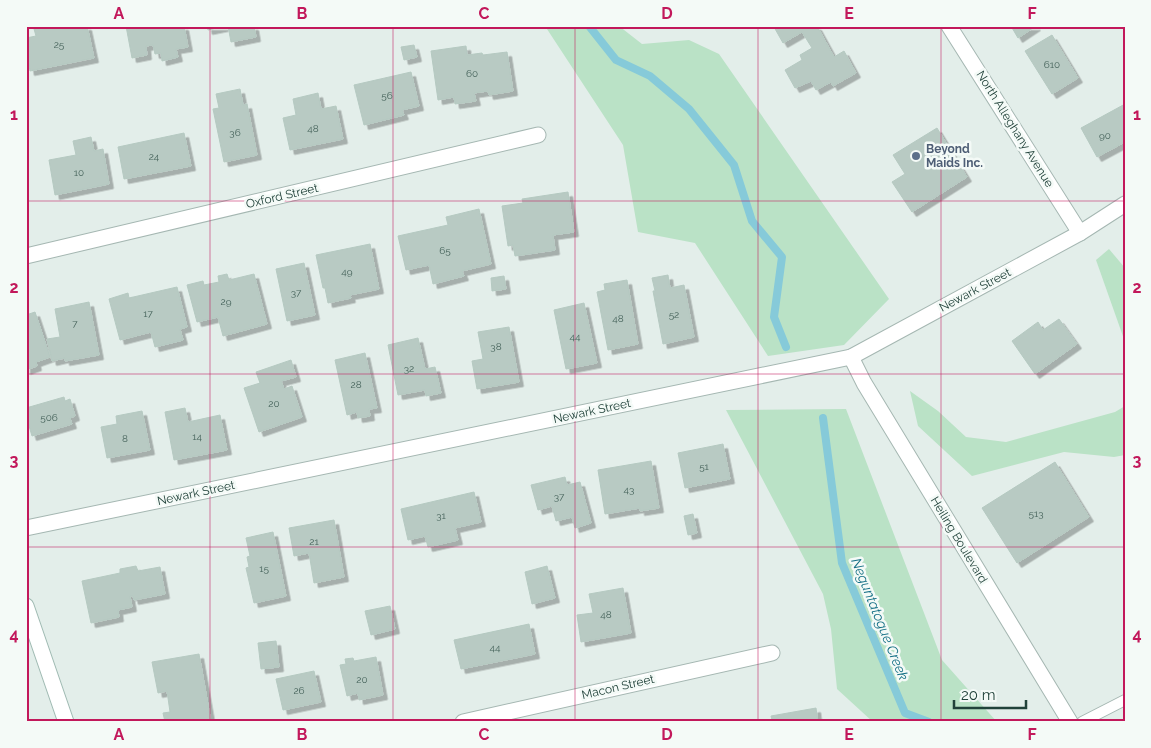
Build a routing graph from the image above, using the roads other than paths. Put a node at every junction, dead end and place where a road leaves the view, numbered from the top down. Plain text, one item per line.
1 (949, 26) edge
2 (538, 135) dead end
3 (1125, 204) edge
4 (1080, 233) junction
5 (26, 256) edge
6 (851, 357) junction
7 (26, 528) edge
8 (26, 606) edge
9 (772, 653) dead end
10 (1125, 700) edge
11 (66, 722) edge
12 (463, 722) edge
13 (1070, 722) edge
14 (1082, 722) edge

1 - 4 street, North Alleghany Avenue
2 - 5 street, Oxford Street
3 - 4 street, Newark Street
4 - 6 street, Newark Street
6 - 7 street, Newark Street
6 - 13 street, Heiling Boulevard
8 - 11 street
9 - 12 street, Macon Street
10 - 14 lane

